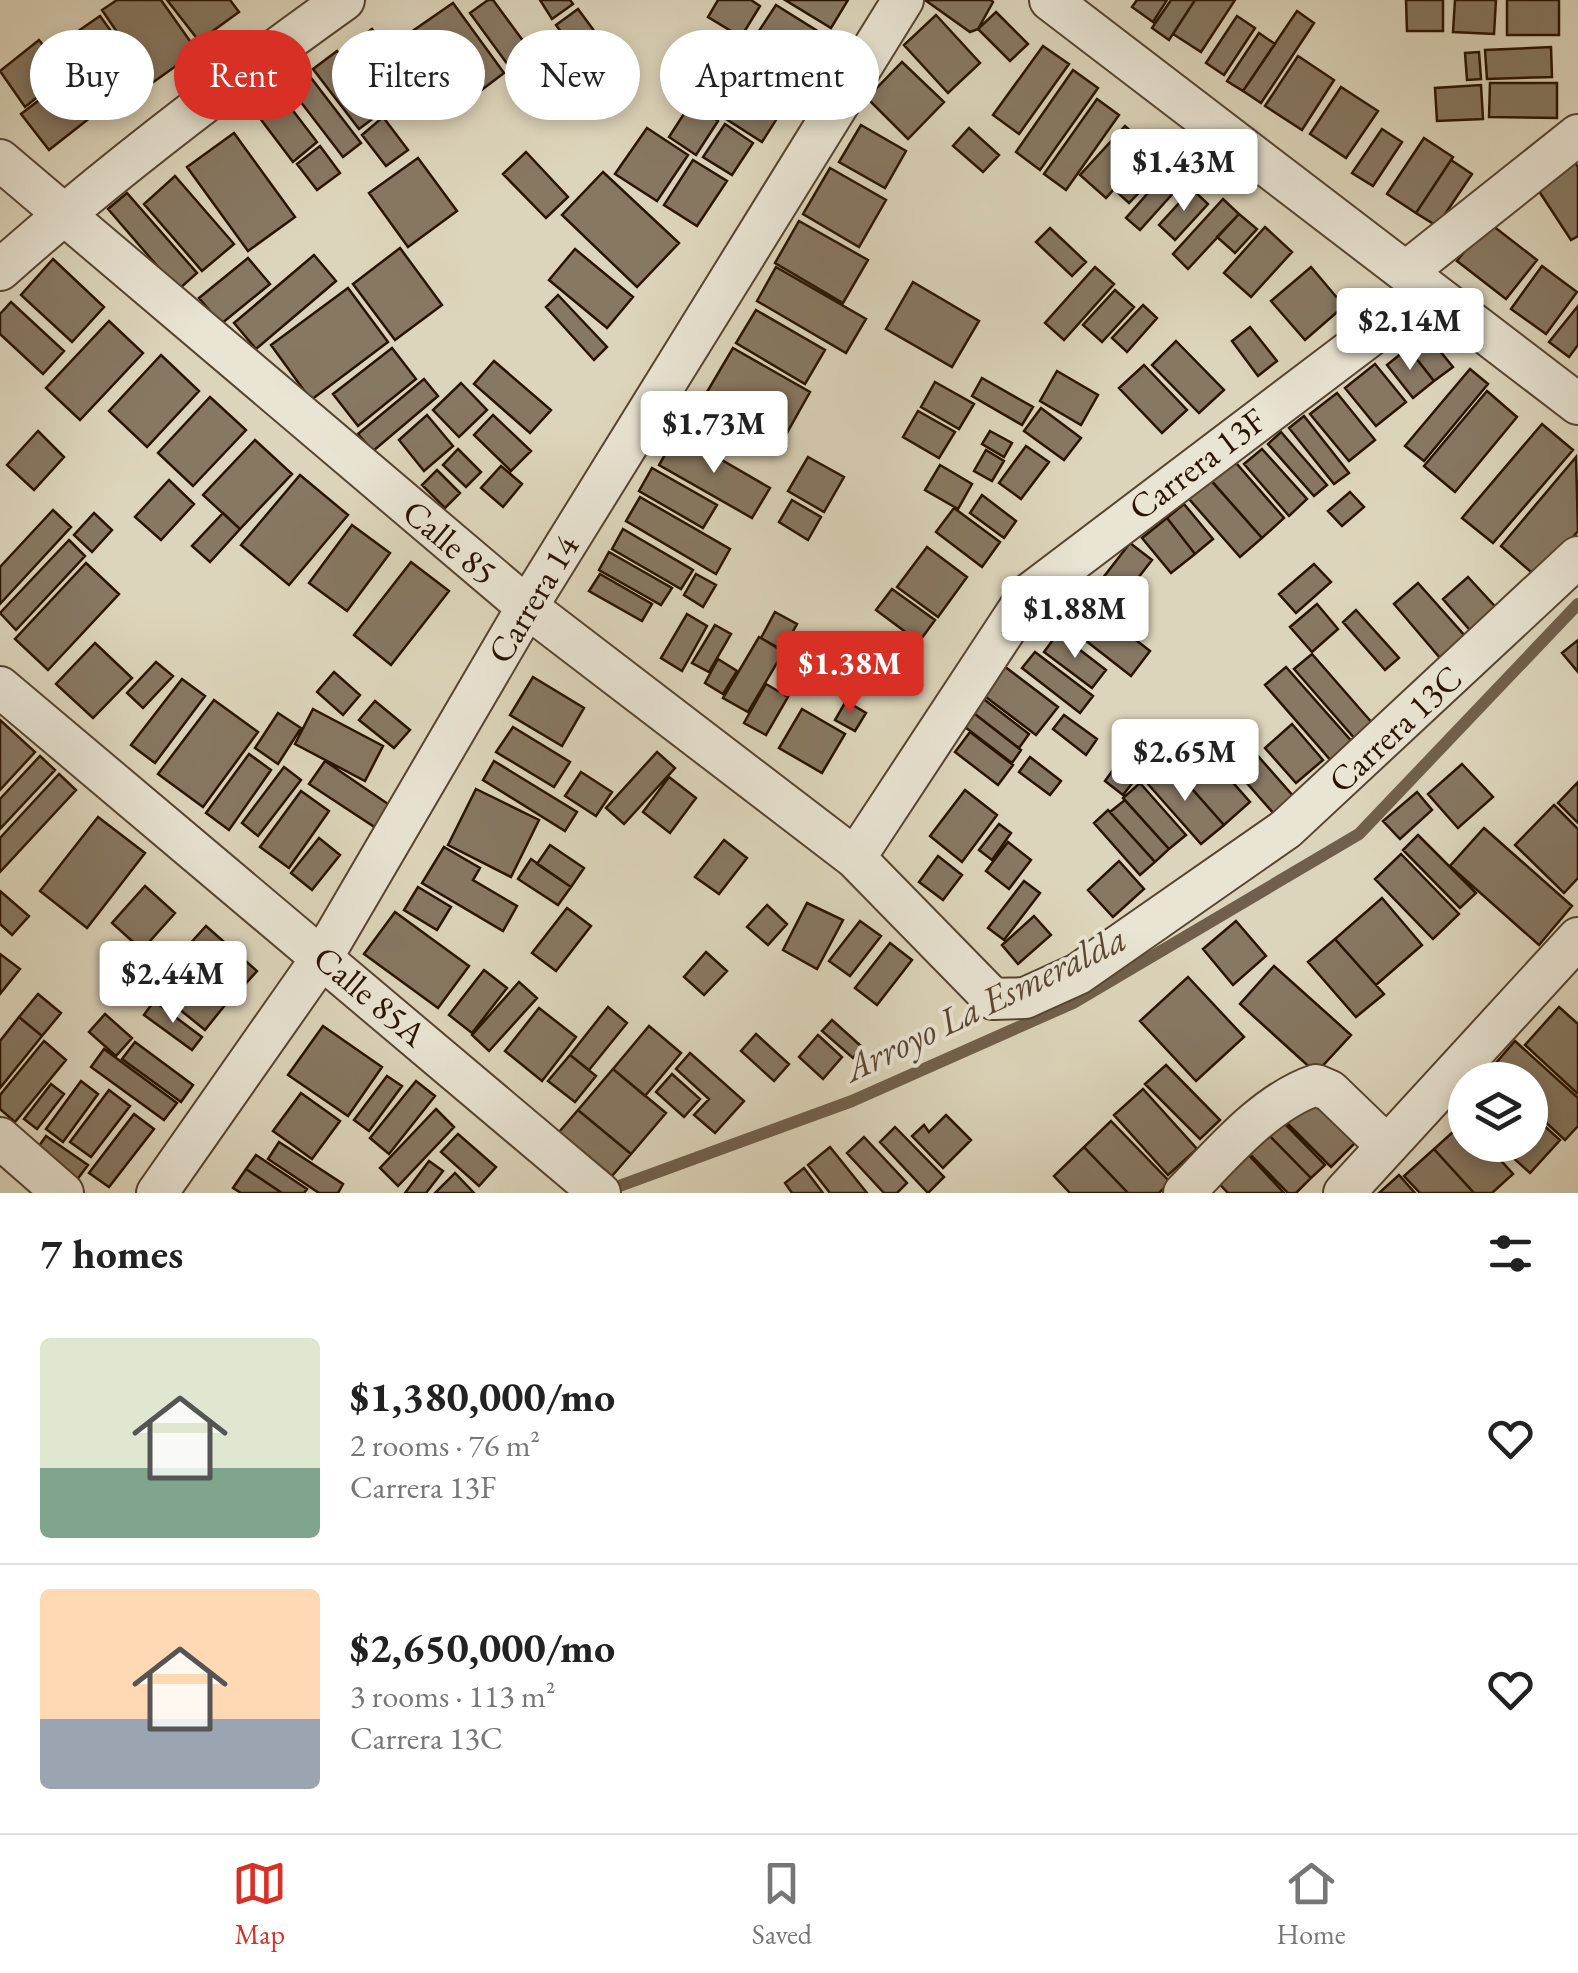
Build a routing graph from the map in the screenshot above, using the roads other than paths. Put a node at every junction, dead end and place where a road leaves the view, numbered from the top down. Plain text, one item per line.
1 (344, 0) edge
2 (903, 0) edge
3 (1050, 0) edge
4 (1578, 135) edge
5 (0, 160) edge
6 (63, 214) junction
7 (0, 270) edge
8 (1418, 282) junction
9 (1578, 404) edge
10 (1578, 557) edge
11 (527, 607) junction
12 (0, 687) edge
13 (855, 858) junction
14 (1578, 938) edge
15 (323, 956) junction
16 (992, 999) joint
17 (0, 1138) edge
18 (1387, 1146) junction
19 (590, 1184) edge
20 (63, 1193) edge
21 (157, 1193) edge
22 (1184, 1193) edge
23 (1344, 1193) edge

1 - 6 street
2 - 11 street, Carrera 14
3 - 8 street
4 - 8 street, Carrera 13F
5 - 6 street, Calle 85
6 - 7 street
6 - 11 street, Calle 85
8 - 9 street
8 - 13 street, Carrera 13F
10 - 16 street, Carrera 13C
11 - 13 street, Calle 85
11 - 15 street, Carrera 14
12 - 15 street, Calle 85A
13 - 16 street, Calle 85
14 - 18 street
15 - 19 street, Calle 85A
15 - 21 street, Carrera 14
17 - 20 street
18 - 22 street
18 - 23 street

